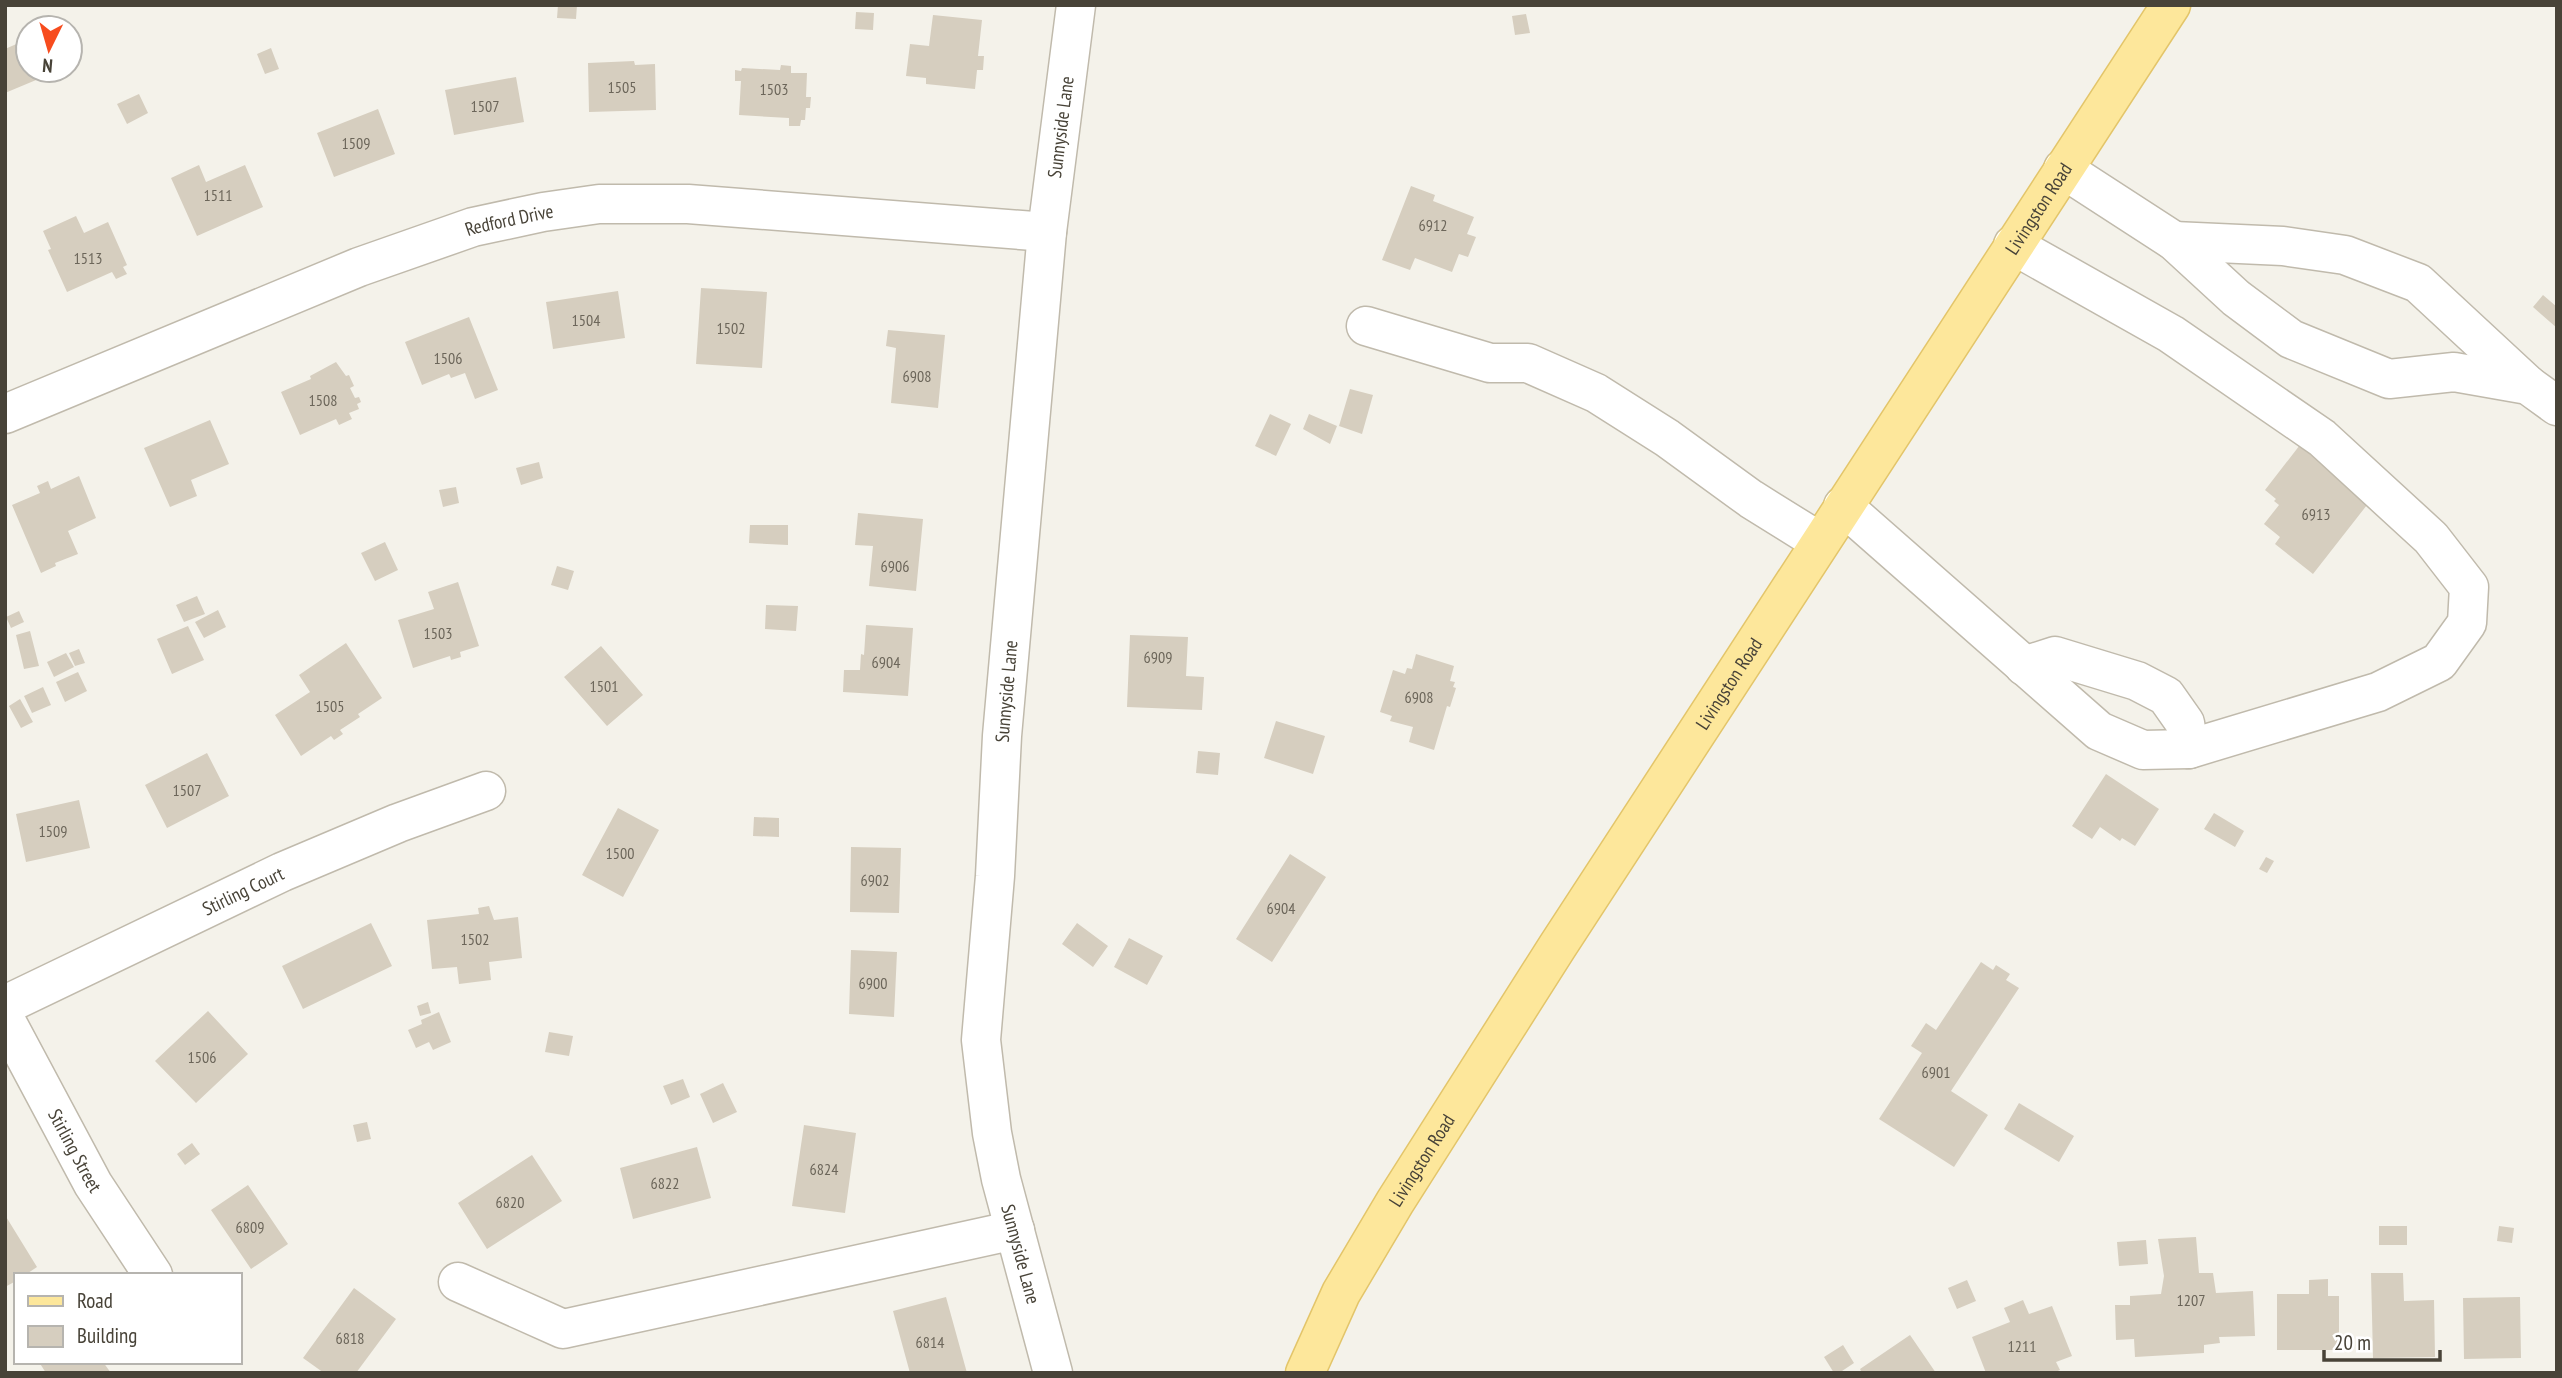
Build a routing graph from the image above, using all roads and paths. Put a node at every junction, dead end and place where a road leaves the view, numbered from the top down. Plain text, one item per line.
1 (1076, 5) edge
2 (2171, 5) edge
3 (2063, 169) junction
4 (1047, 232) junction
5 (2174, 242) junction
6 (2013, 245) junction
7 (1366, 326) dead end
8 (2543, 395) edge
9 (5, 414) edge
10 (1843, 506) junction
11 (1820, 542) junction
12 (2024, 666) junction
13 (2189, 749) junction
14 (486, 791) dead end
15 (5, 1005) edge
16 (5, 1019) edge
17 (1015, 1230) junction
18 (152, 1273) edge
19 (458, 1282) dead end
20 (1053, 1373) edge
21 (1305, 1373) edge

1 - 4 street, Sunnyside Lane
2 - 3 main road, Livingston Road
3 - 5 street
3 - 6 main road, Livingston Road
4 - 9 street, Redford Drive
4 - 17 street, Sunnyside Lane
5 - 8 street
5 - 8 street
6 - 10 main road, Livingston Road
6 - 13 street
7 - 11 street
10 - 11 main road, Livingston Road
10 - 12 street
11 - 21 main road, Livingston Road
12 - 13 street
12 - 13 street
14 - 15 street, Stirling Court
16 - 18 street, Stirling Street
17 - 19 street
17 - 20 street, Sunnyside Lane

